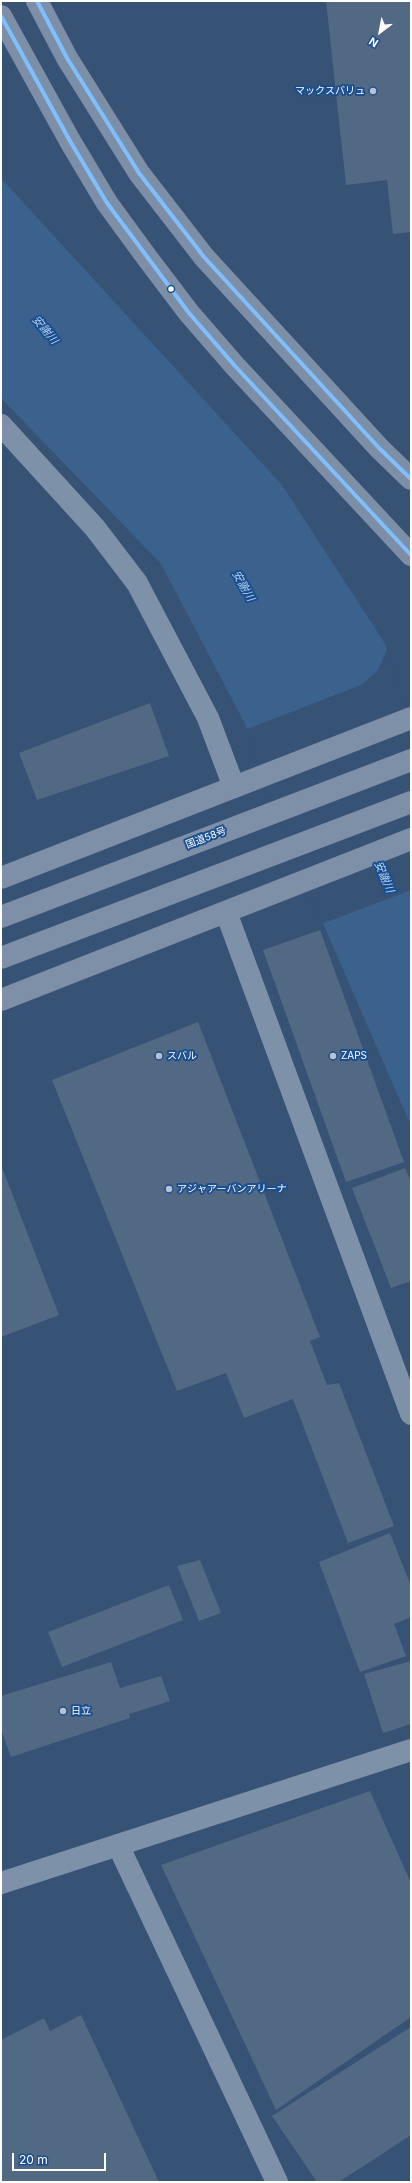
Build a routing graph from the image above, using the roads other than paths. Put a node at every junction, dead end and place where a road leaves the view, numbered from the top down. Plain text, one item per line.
1 (37, 1) edge
2 (1, 16) edge
3 (1, 425) edge
4 (411, 479) edge
5 (411, 555) edge
6 (411, 718) edge
7 (411, 760) edge
8 (234, 787) junction
9 (411, 802) edge
10 (411, 839) edge
11 (1, 878) edge
12 (226, 912) junction
13 (1, 917) edge
14 (1, 958) edge
15 (1, 1000) edge
16 (411, 1414) edge
17 (411, 1750) edge
18 (118, 1845) junction
19 (1, 1883) edge
20 (277, 2182) edge

1 - 4 main road
2 - 5 main road
3 - 8 street
6 - 8 highway
7 - 13 highway, 国道58号
8 - 11 highway
9 - 14 highway
10 - 12 highway
12 - 15 highway
12 - 16 street
17 - 18 street
18 - 19 street
18 - 20 street

